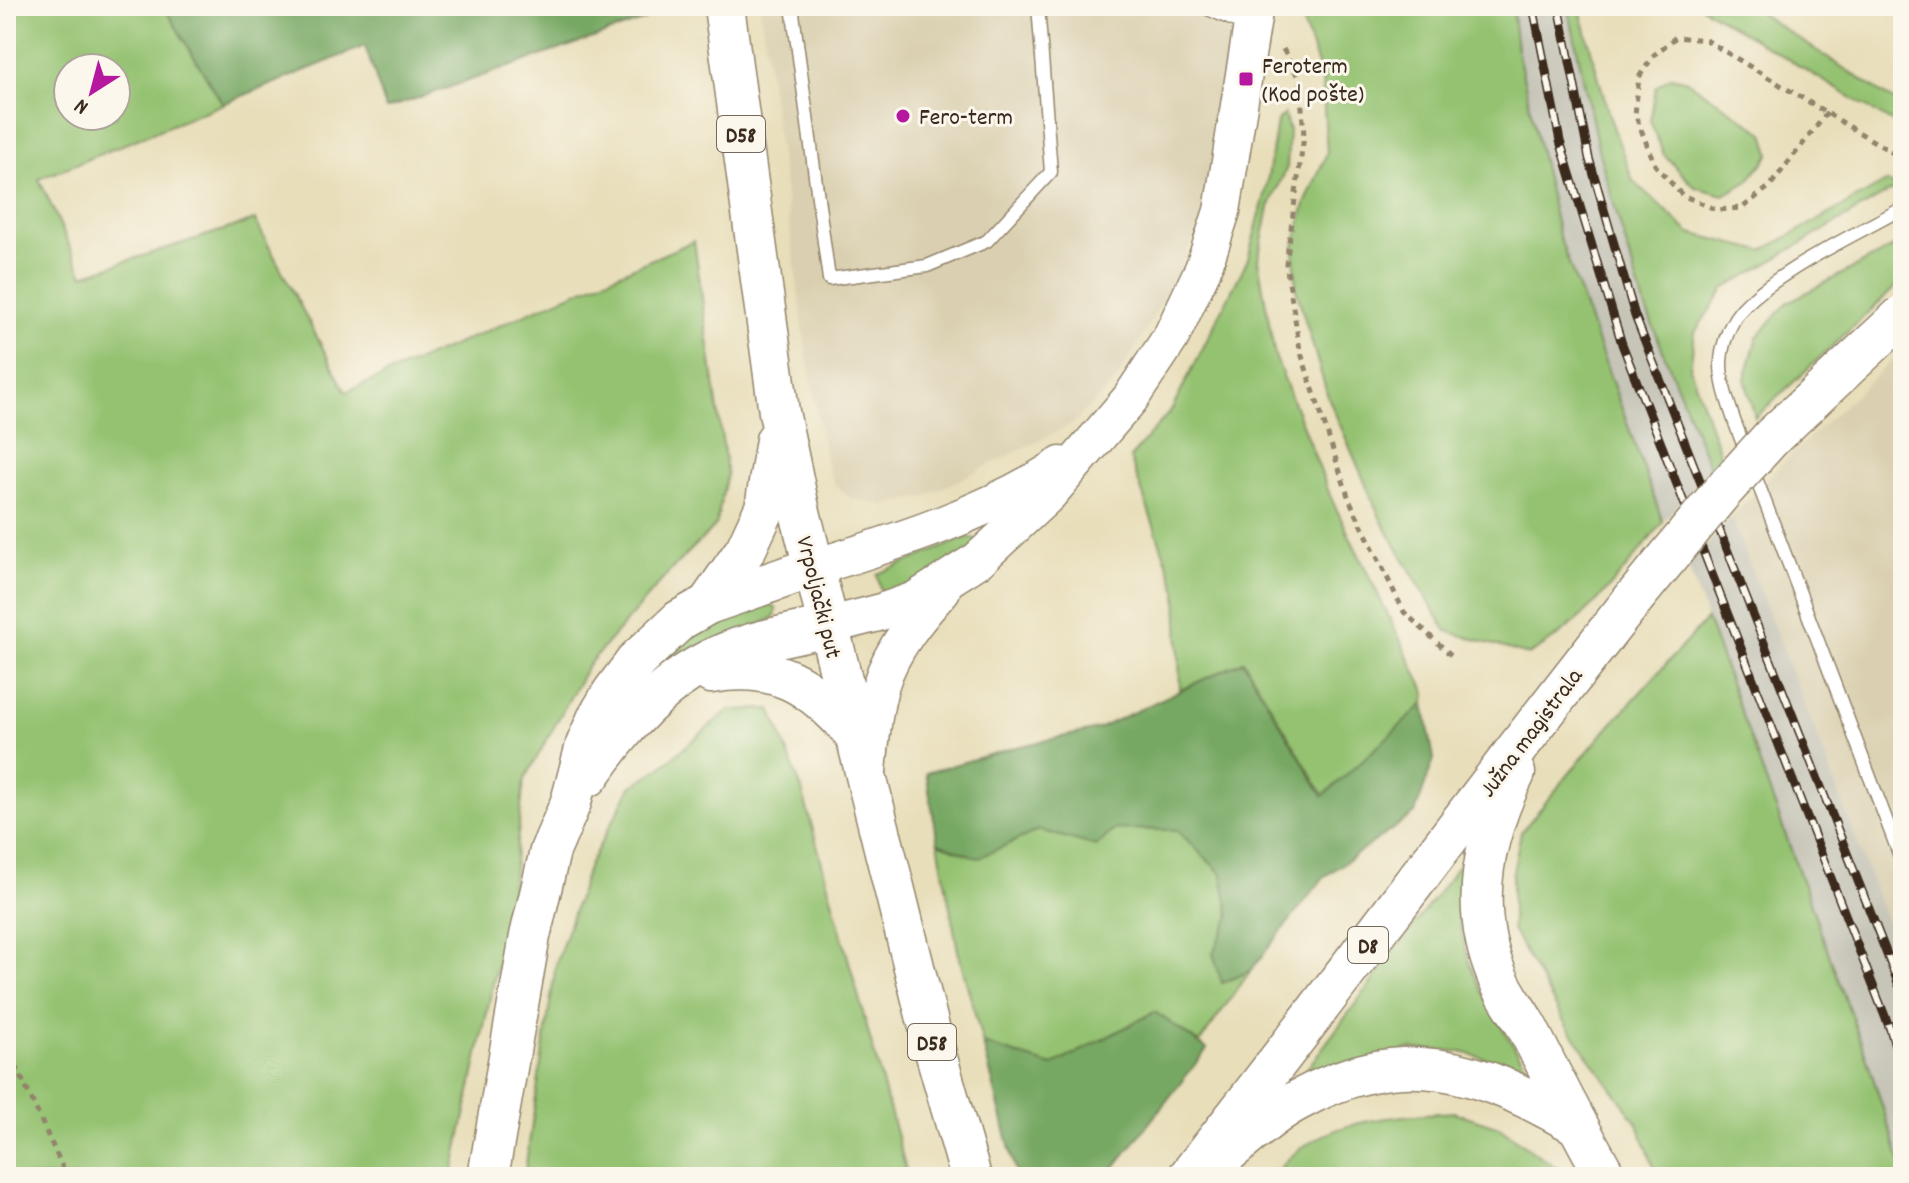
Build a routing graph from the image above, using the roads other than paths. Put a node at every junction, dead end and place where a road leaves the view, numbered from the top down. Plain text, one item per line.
1 (724, 6) edge
2 (792, 6) edge
3 (1038, 6) edge
4 (1201, 6) edge
5 (1254, 17) edge
6 (1903, 208) edge
7 (1903, 315) edge
8 (779, 412) junction
9 (1089, 446) junction
10 (812, 568) junction
11 (952, 579) junction
12 (708, 604) junction
13 (827, 626) junction
14 (681, 679) junction
15 (1545, 711) junction
16 (855, 735) junction
17 (867, 780) junction
18 (571, 802) junction
19 (1903, 864) edge
20 (1577, 1125) junction
21 (488, 1177) edge
22 (971, 1177) edge
23 (1188, 1177) edge
24 (1197, 1177) edge
25 (1606, 1177) edge

1 - 8 main road, Vrpoljački put / D58
2 - 3 lane
4 - 5 lane
5 - 9 street
6 - 19 lane
7 - 15 main road, Južna magistrala / D8, bridge
8 - 10 main road, Vrpoljački put / D58
8 - 12 main road
9 - 10 street
9 - 11 street
10 - 12 main road
10 - 13 main road, Vrpoljački put / D58
11 - 13 street
11 - 17 street
12 - 18 main road
13 - 14 main road
13 - 16 main road, Vrpoljački put / D58
14 - 16 main road
14 - 18 main road
15 - 20 main road
15 - 23 main road, Južna magistrala / D8
16 - 17 main road, Vrpoljački put / D58
17 - 22 main road, Vrpoljački put / D58
18 - 21 main road
20 - 24 main road
20 - 25 main road

